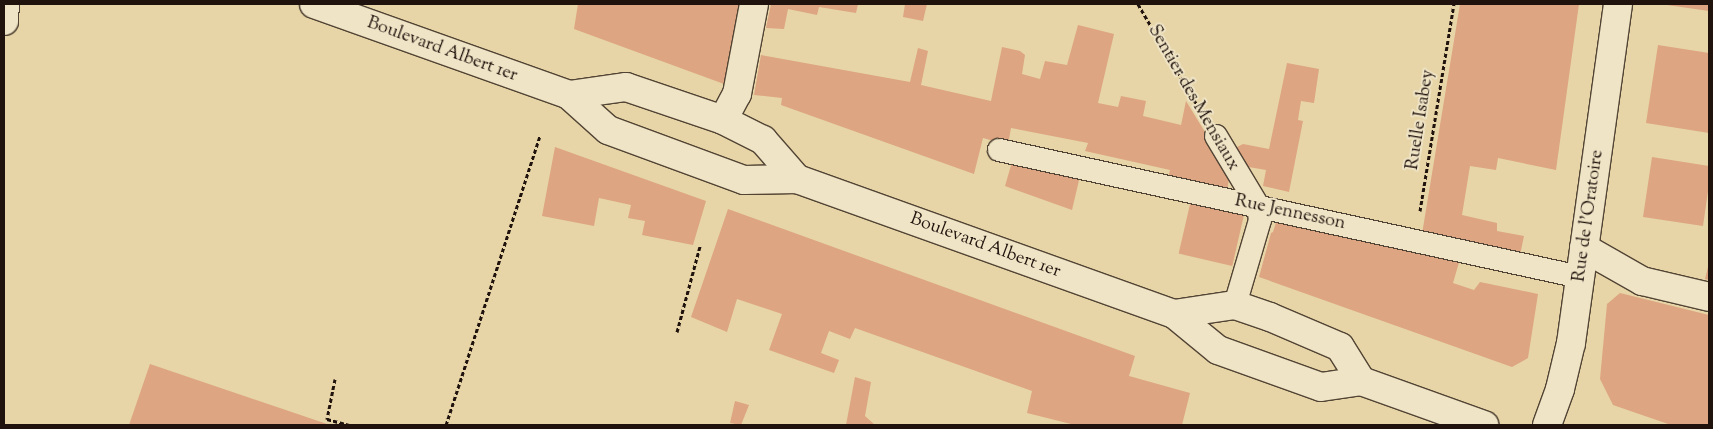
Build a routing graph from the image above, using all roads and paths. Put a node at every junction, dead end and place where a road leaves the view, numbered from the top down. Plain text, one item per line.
1 (5, 4) edge
2 (314, 4) edge
3 (754, 4) edge
4 (1138, 4) edge
5 (1454, 4) edge
6 (1618, 4) edge
7 (4, 21) edge
8 (569, 95) junction
9 (723, 120) junction
10 (540, 136) dead end
11 (1216, 136) joint
12 (1000, 150) dead end
13 (797, 179) junction
14 (1258, 206) junction
15 (1415, 241) junction
16 (700, 246) dead end
17 (1584, 248) junction
18 (1580, 277) junction
19 (1709, 297) edge
20 (1235, 305) junction
21 (1174, 314) junction
22 (677, 332) dead end
23 (335, 379) dead end
24 (1361, 381) junction
25 (349, 425) edge
26 (446, 425) edge
27 (1484, 425) edge
28 (1547, 425) edge

1 - 7 main road
2 - 8 main road, Boulevard Albert 1er
3 - 9 main road
4 - 11 path, Sentier des Mensiaux
5 - 15 path, Ruelle Isabey
6 - 17 main road, Rue de l'Oratoire
8 - 9 main road, Boulevard Albert 1er
8 - 13 main road, Boulevard Albert 1er
9 - 13 main road, Boulevard Albert 1er
10 - 26 path
11 - 14 lane, Sentier des Mensiaux
12 - 14 lane, Rue Jennesson
13 - 21 main road, Boulevard Albert 1er
14 - 15 lane, Rue Jennesson
14 - 20 lane
15 - 18 lane, Rue Jennesson
16 - 22 path
17 - 18 main road, Rue de l'Oratoire
17 - 19 main road
18 - 28 main road, Rue de l'Oratoire
20 - 21 main road, Boulevard Albert 1er
20 - 24 main road, Boulevard Albert 1er
21 - 24 main road, Boulevard Albert 1er
23 - 25 path
24 - 27 main road, Boulevard Albert 1er

